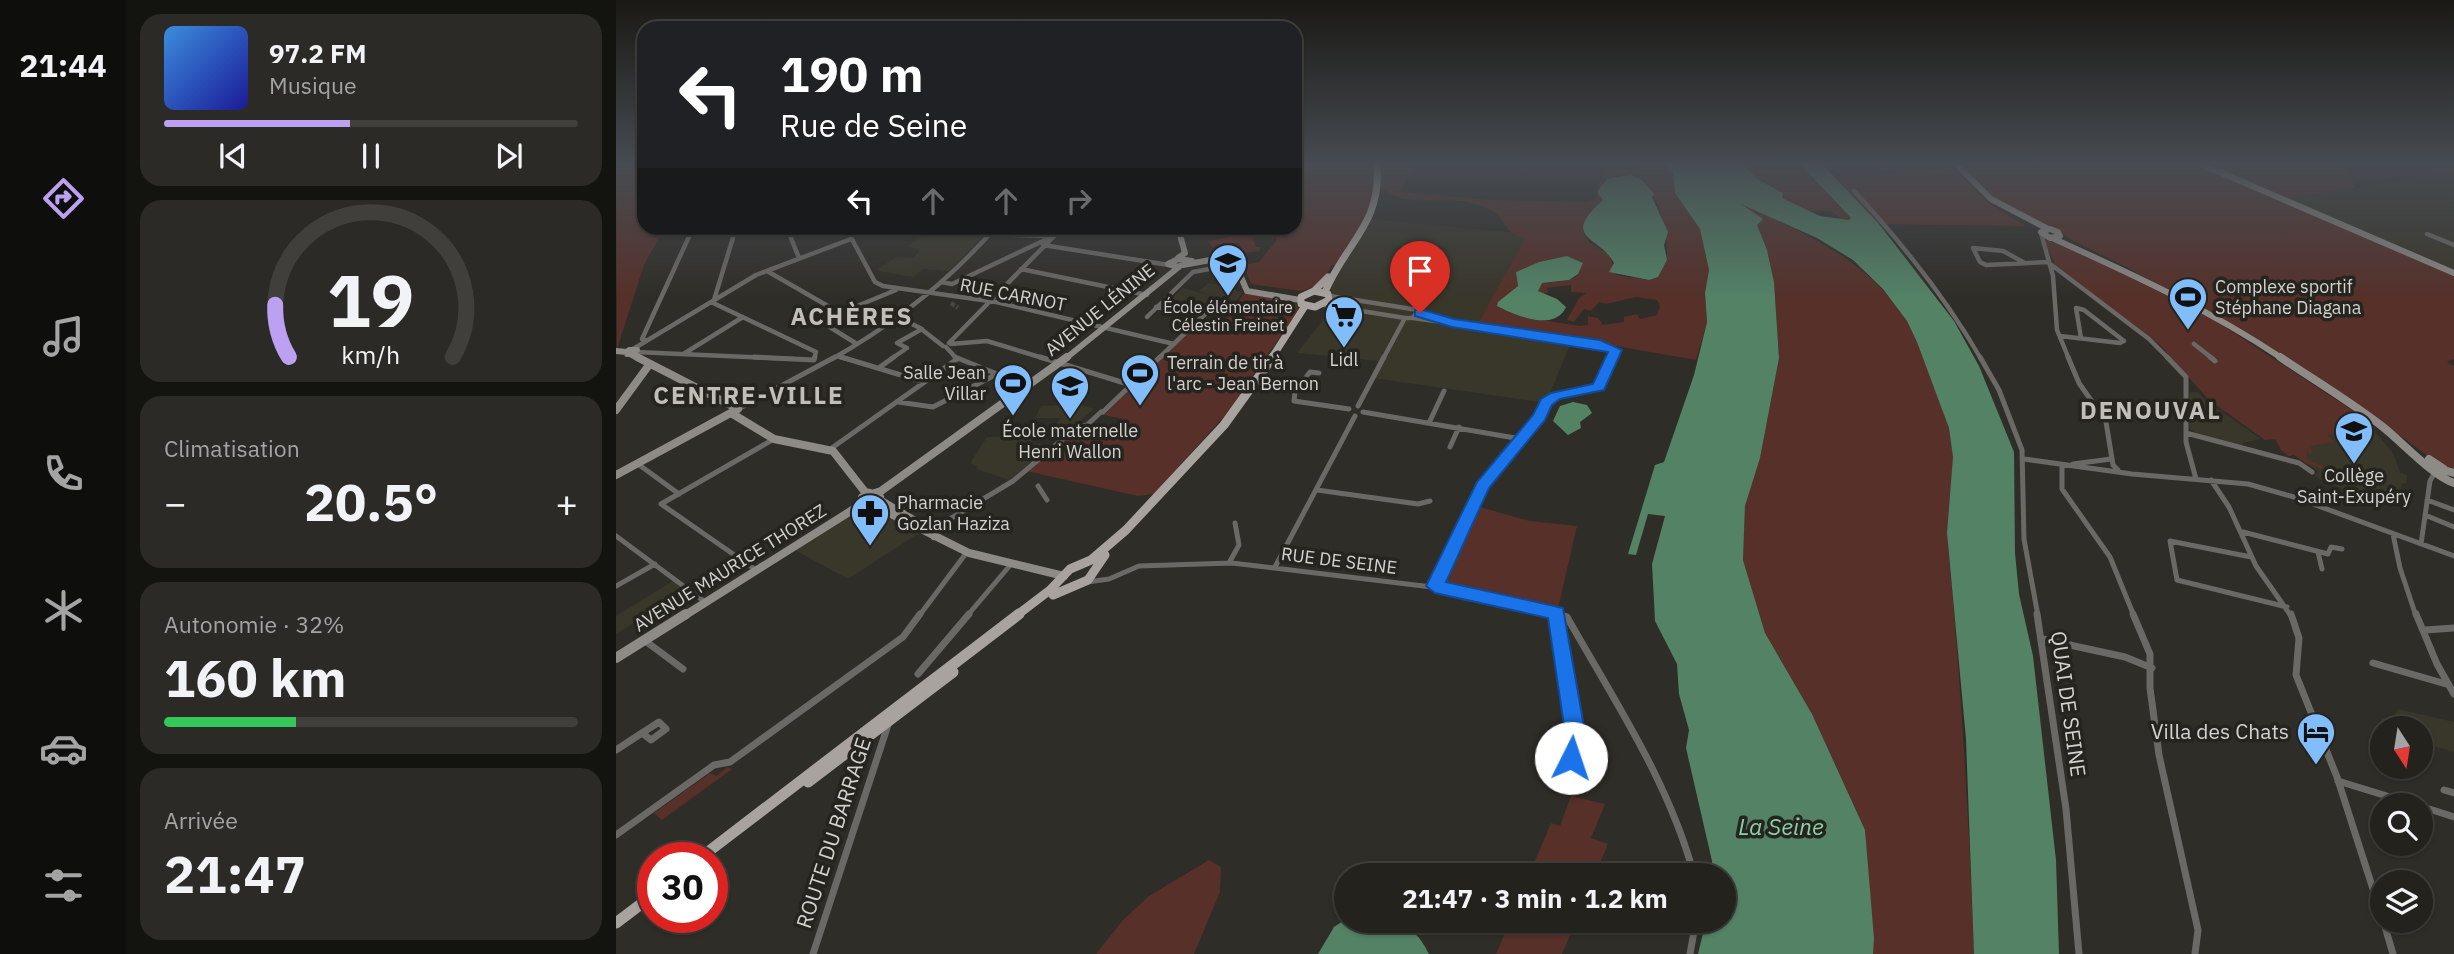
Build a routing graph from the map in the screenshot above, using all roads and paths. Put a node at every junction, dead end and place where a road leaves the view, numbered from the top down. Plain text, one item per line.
1 (1373, 209) edge
2 (1870, 209) edge
3 (2004, 209) edge
4 (2009, 209) edge
5 (2304, 209) edge
6 (1365, 229) junction
7 (2048, 229) junction
8 (2041, 233) junction
9 (2427, 234) dead end
10 (690, 235) edge
11 (734, 235) edge
12 (790, 235) edge
13 (849, 235) edge
14 (989, 235) edge
15 (1005, 235) edge
16 (1054, 235) edge
17 (1182, 235) edge
18 (2054, 237) junction
19 (1051, 238) junction
20 (851, 239) junction
21 (2042, 241) junction
22 (1044, 245) junction
23 (2454, 245) edge
24 (799, 258) junction
25 (2023, 262) junction
26 (2049, 262) junction
27 (1177, 264) junction
28 (1237, 264) junction
29 (1021, 269) junction
30 (766, 271) junction
31 (2454, 273) edge
32 (2052, 275) junction
33 (2065, 275) junction
34 (941, 282) junction
35 (896, 290) junction
36 (1314, 291) junction
37 (928, 294) junction
38 (1328, 294) junction
39 (1147, 295) junction
40 (1303, 300) junction
41 (713, 301) junction
42 (991, 302) junction
43 (1324, 305) junction
44 (1156, 307) junction
45 (1315, 307) junction
46 (1402, 307) junction
47 (1417, 312) junction
48 (840, 313) junction
49 (880, 313) dead end
50 (1397, 315) junction
51 (743, 317) junction
52 (1147, 317) dead end
53 (1405, 318) junction
54 (1413, 318) junction
55 (899, 319) junction
56 (1452, 323) junction
57 (922, 328) junction
58 (1103, 328) junction
59 (1293, 329) junction
60 (2060, 336) junction
61 (2081, 338) junction
62 (646, 340) junction
63 (857, 344) junction
64 (1174, 344) junction
65 (2194, 344) dead end
66 (947, 345) junction
67 (616, 351) edge
68 (631, 352) junction
69 (685, 353) junction
70 (837, 356) junction
71 (957, 359) junction
72 (814, 360) junction
73 (2215, 361) dead end
74 (1060, 363) junction
75 (649, 365) junction
76 (819, 366) junction
77 (880, 367) junction
78 (1319, 373) dead end
79 (924, 382) junction
80 (1131, 385) junction
81 (1444, 391) dead end
82 (898, 402) junction
83 (1358, 406) junction
84 (1349, 409) junction
85 (616, 410) edge
86 (734, 411) junction
87 (1363, 412) junction
88 (1355, 415) junction
89 (1429, 422) junction
90 (1224, 425) junction
91 (1459, 427) junction
92 (2186, 433) junction
93 (774, 439) junction
94 (1521, 439) junction
95 (1450, 447) dead end
96 (828, 450) junction
97 (2024, 459) junction
98 (2111, 459) junction
99 (638, 464) junction
100 (2064, 466) junction
101 (2444, 469) junction
102 (2116, 470) junction
103 (2312, 472) dead end
104 (2454, 473) edge
105 (616, 475) edge
106 (2433, 476) junction
107 (2196, 479) junction
108 (2211, 480) junction
109 (2450, 483) edge
110 (1038, 486) dead end
111 (1317, 490) junction
112 (679, 494) junction
113 (870, 499) junction
114 (1047, 500) dead end
115 (2427, 500) junction
116 (1430, 501) dead end
117 (2454, 510) edge
118 (2425, 515) junction
119 (1236, 523) dead end
120 (2454, 527) edge
121 (2243, 532) junction
122 (2393, 534) junction
123 (933, 535) junction
124 (616, 536) edge
125 (2421, 544) junction
126 (2342, 549) dead end
127 (967, 552) junction
128 (2318, 552) junction
129 (2454, 556) edge
130 (2251, 557) junction
131 (1229, 563) junction
132 (654, 564) junction
133 (1016, 564) junction
134 (1080, 565) junction
135 (1275, 567) junction
136 (2322, 569) dead end
137 (755, 570) junction
138 (1092, 572) junction
139 (1117, 575) junction
140 (1066, 579) junction
141 (1084, 583) junction
142 (616, 586) edge
143 (1435, 586) junction
144 (705, 602) junction
145 (2287, 607) junction
146 (1557, 613) junction
147 (2454, 628) edge
148 (2425, 630) junction
149 (2042, 639) junction
150 (644, 640) junction
151 (616, 658) edge
152 (2373, 663) dead end
153 (2152, 668) junction
154 (684, 669) dead end
155 (918, 674) dead end
156 (2446, 684) junction
157 (2454, 694) edge
158 (898, 706) junction
159 (889, 722) junction
160 (642, 733) dead end
161 (616, 750) edge
162 (1564, 778) dead end
163 (2338, 780) junction
164 (2444, 789) dead end
165 (2378, 793) edge
166 (2454, 793) edge
167 (2433, 811) edge
168 (2454, 817) edge
169 (616, 835) edge
170 (721, 842) edge
171 (727, 842) edge
172 (1691, 863) edge
173 (2370, 881) edge
174 (637, 907) edge
175 (616, 923) edge
176 (1694, 933) edge
177 (2386, 933) edge
178 (813, 954) edge
179 (1690, 954) edge
180 (2078, 954) edge
181 (2195, 954) edge
182 (2393, 954) edge

1 - 6 main road
2 - 97 street, QUAI DE SEINE
3 - 8 street
4 - 7 street
5 - 31 street
6 - 36 main road
6 - 38 main road
7 - 8 street
7 - 18 street
8 - 18 street
8 - 21 street
9 - 23 street
10 - 62 street
11 - 41 street
12 - 24 street
13 - 20 street
14 - 34 street
15 - 19 street
16 - 19 street
17 - 27 street, AVENUE LÉNINE
18 - 21 street
18 - 101 street
18 - 106 street
19 - 22 street
19 - 34 street
20 - 24 street
20 - 35 street
21 - 26 street
22 - 27 street
22 - 29 street
24 - 30 street
25 - 25 street
25 - 26 street
26 - 32 street
26 - 33 street
27 - 28 street
27 - 39 street, AVENUE LÉNINE
28 - 40 street
28 - 44 street
29 - 39 street
29 - 42 street
30 - 41 street
30 - 48 street
32 - 33 street
32 - 60 street
33 - 92 street
34 - 37 street
35 - 37 street, RUE CARNOT
35 - 48 street
36 - 38 main road
36 - 40 main road
37 - 42 street, RUE CARNOT
37 - 55 street
38 - 43 main road
38 - 46 street
39 - 58 street, AVENUE LÉNINE
40 - 45 main road
40 - 59 main road
41 - 51 street
41 - 62 street
42 - 58 street, RUE CARNOT
42 - 66 street
43 - 45 main road
43 - 50 street
44 - 52 street
44 - 64 street
45 - 59 main road
46 - 47 street
46 - 50 street
47 - 54 street
47 - 56 street
48 - 63 street
49 - 55 street
50 - 53 street
51 - 69 street
51 - 72 street
53 - 54 street
53 - 83 street
54 - 56 street
55 - 57 street
55 - 63 street
56 - 94 street
57 - 66 street
57 - 77 street
58 - 64 street, RUE CARNOT
58 - 74 street, AVENUE LÉNINE
59 - 90 main road
60 - 61 street
60 - 98 street
61 - 61 street
62 - 68 street
63 - 70 street
64 - 80 street
65 - 73 street
66 - 71 street
66 - 74 street
67 - 68 street
68 - 69 street
68 - 75 street
69 - 72 street
70 - 76 street
70 - 77 street
71 - 79 street
71 - 82 street
72 - 76 street
74 - 80 street
74 - 113 street, AVENUE LÉNINE
75 - 85 street
75 - 86 street
76 - 86 street
77 - 79 street
78 - 84 street
79 - 82 street
80 - 123 street
81 - 89 street
82 - 96 street
83 - 84 street
83 - 87 street
84 - 88 street
86 - 93 street
86 - 99 street
87 - 88 street
87 - 89 street
88 - 111 street
89 - 91 street
90 - 134 main road
90 - 138 main road
91 - 94 street
91 - 95 street
92 - 103 street
92 - 107 street
93 - 96 street
93 - 112 street
94 - 143 street
96 - 113 street
97 - 100 street
97 - 149 street, QUAI DE SEINE
98 - 100 street
98 - 102 street
99 - 105 street
99 - 112 street
100 - 102 street
100 - 153 street
101 - 104 street
101 - 106 street
102 - 107 street
106 - 109 street
106 - 115 street
107 - 108 street
108 - 121 street
108 - 122 street
110 - 114 street
111 - 116 street
111 - 135 street
112 - 137 street
113 - 123 street
113 - 137 street, AVENUE MAURICE THOREZ
115 - 117 street
115 - 118 street
118 - 120 street
118 - 125 street
119 - 131 street
121 - 128 street
121 - 130 street
122 - 125 street
122 - 148 street
123 - 127 street
124 - 132 street
125 - 129 street
126 - 128 street
127 - 133 street
127 - 169 street
128 - 136 street
130 - 145 street
130 - 145 street
131 - 135 street, RUE DE SEINE
131 - 139 street, RUE DE SEINE
132 - 142 street
132 - 144 street
133 - 134 street
133 - 140 street
133 - 155 street
134 - 138 main road
134 - 140 main road
135 - 143 street, RUE DE SEINE
137 - 144 street, AVENUE MAURICE THOREZ
138 - 139 street, RUE DE SEINE
138 - 141 main road
139 - 141 street, RUE DE SEINE
140 - 141 main road
140 - 158 main road
140 - 159 main road
143 - 146 street, RUE DE SEINE
144 - 150 street, AVENUE MAURICE THOREZ
145 - 163 street
146 - 162 street
146 - 172 street
147 - 148 street
148 - 156 street
149 - 153 street
149 - 180 street, QUAI DE SEINE
150 - 151 street, AVENUE MAURICE THOREZ
150 - 154 street
152 - 156 street
153 - 181 street
156 - 157 street
158 - 159 street, ROUTE DU BARRAGE
158 - 170 main road
159 - 171 main road
159 - 178 street, ROUTE DU BARRAGE
160 - 161 street
163 - 165 street
163 - 173 street
164 - 166 street
167 - 168 street
174 - 175 main road
176 - 179 street
177 - 182 street

